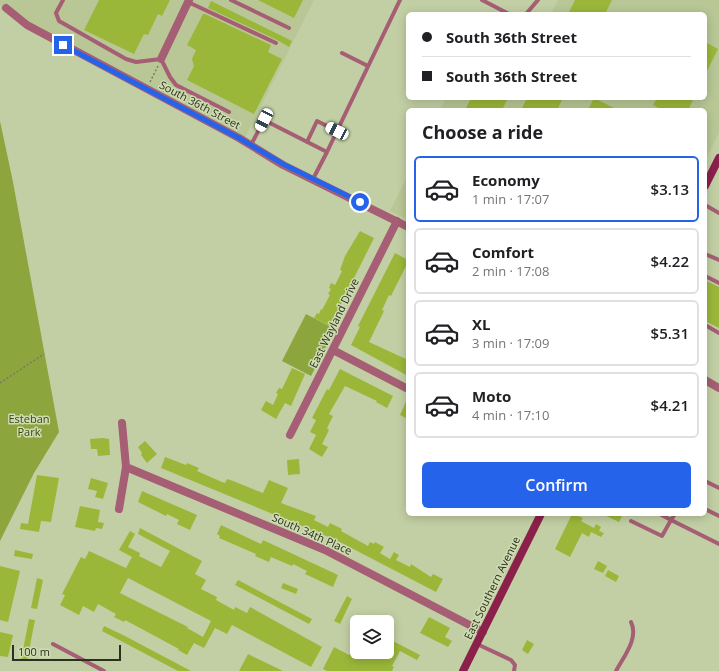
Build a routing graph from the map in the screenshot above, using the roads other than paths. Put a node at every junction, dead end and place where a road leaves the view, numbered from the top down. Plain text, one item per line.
1 (63, 0) edge
2 (231, 0) edge
3 (400, 0) edge
4 (482, 0) edge
5 (538, 0) edge
6 (189, 1) edge
7 (6, 8) dead end
8 (505, 12) edge
9 (528, 12) edge
10 (289, 28) dead end
11 (276, 44) dead end
12 (342, 53) dead end
13 (161, 59) junction
14 (368, 66) junction
15 (229, 112) dead end
16 (337, 131) junction
17 (306, 142) junction
18 (251, 145) junction
19 (327, 152) junction
20 (719, 158) edge
21 (312, 179) junction
22 (707, 182) edge
23 (707, 206) edge
24 (719, 213) edge
25 (397, 221) junction
26 (406, 226) edge
27 (707, 255) edge
28 (719, 260) edge
29 (707, 277) edge
30 (719, 283) edge
31 (707, 327) edge
32 (719, 333) edge
33 (333, 350) junction
34 (707, 381) edge
35 (719, 388) edge
36 (406, 389) edge
37 (122, 424) dead end
38 (290, 435) dead end
39 (126, 467) junction
40 (707, 481) edge
41 (719, 488) edge
42 (119, 509) dead end
43 (707, 510) edge
44 (540, 516) edge
45 (664, 516) edge
46 (673, 516) edge
47 (719, 516) edge
48 (671, 520) junction
49 (631, 521) dead end
50 (719, 544) edge
51 (631, 622) dead end
52 (483, 632) junction
53 (53, 644) dead end
54 (477, 644) junction
55 (104, 671) edge
56 (463, 671) edge
57 (514, 671) edge
58 (616, 671) edge

1 - 13 lane
2 - 10 lane
3 - 14 lane
4 - 8 lane
5 - 9 lane
6 - 11 lane
6 - 13 street
7 - 18 street, South 36th Street
12 - 14 lane
13 - 15 lane
14 - 16 lane
16 - 17 lane
16 - 19 lane
17 - 18 lane
17 - 19 lane
18 - 21 street, South 36th Street
19 - 21 lane
20 - 22 main road
21 - 25 street, South 36th Street
23 - 24 lane
25 - 26 street, South 36th Street
25 - 33 street, East Wayland Drive
27 - 28 lane
29 - 30 lane
31 - 32 lane
33 - 36 street
33 - 38 street, East Wayland Drive
34 - 35 street
37 - 39 street
39 - 42 street
39 - 52 street, South 34th Place
40 - 41 lane
43 - 47 lane
44 - 52 main road, East Southern Avenue
45 - 48 lane
46 - 48 lane
48 - 49 lane
48 - 50 lane
51 - 58 lane
52 - 54 main road, East Southern Avenue
53 - 55 lane
54 - 56 main road, East Southern Avenue
54 - 57 lane

